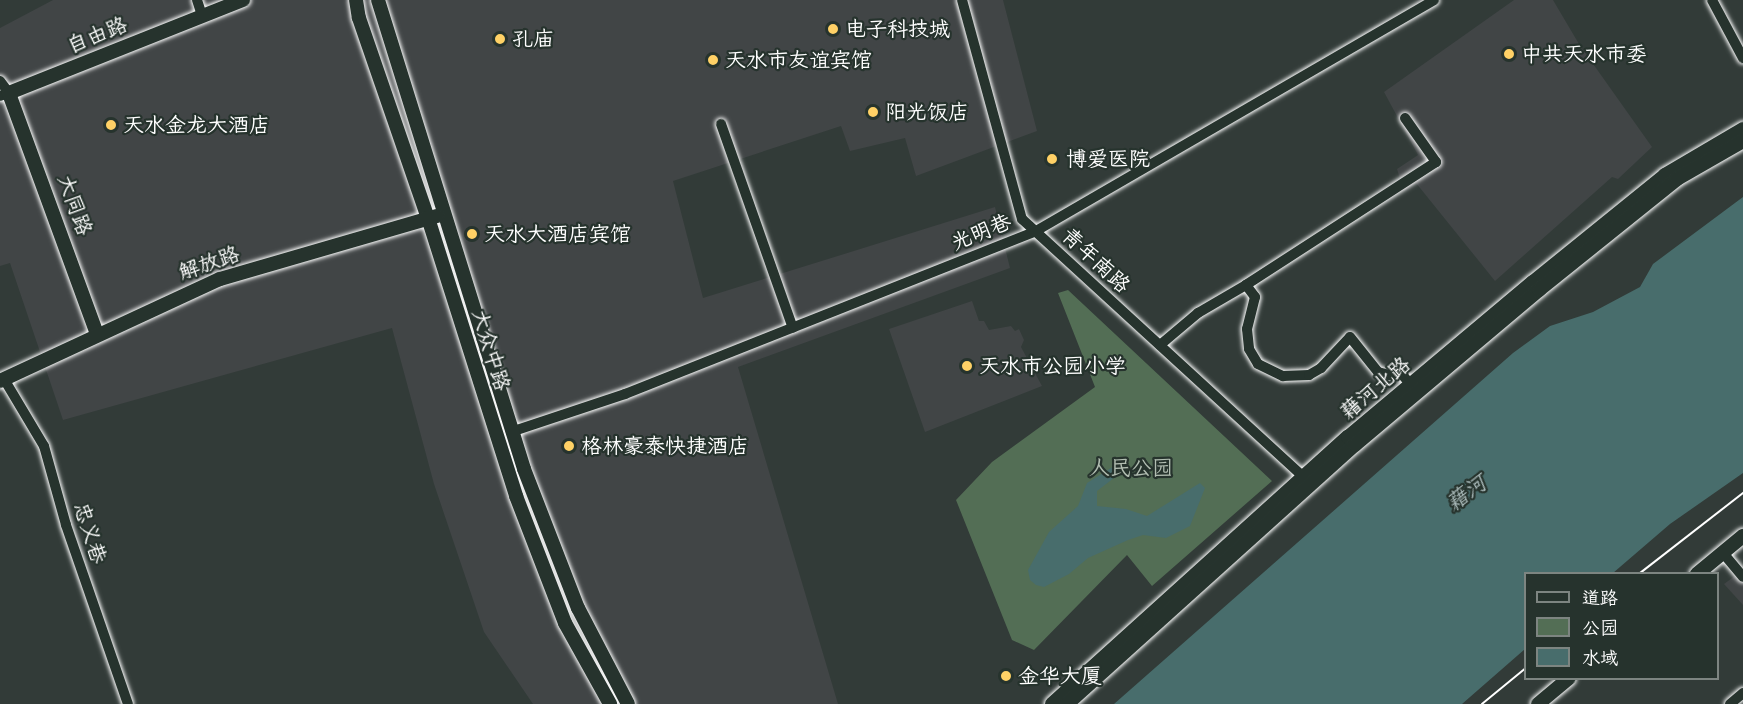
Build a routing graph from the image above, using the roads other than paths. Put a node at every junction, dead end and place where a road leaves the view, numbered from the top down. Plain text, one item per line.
1 (197, 0) edge
2 (243, 0) edge
3 (356, 0) edge
4 (378, 0) edge
5 (962, 0) edge
6 (1712, 0) edge
7 (1429, 1) edge
8 (202, 15) junction
9 (1743, 58) edge
10 (0, 81) edge
11 (5, 94) edge
12 (1405, 118) dead end
13 (722, 124) dead end
14 (1743, 129) edge
15 (1743, 141) edge
16 (444, 214) junction
17 (428, 218) junction
18 (1036, 231) junction
19 (1246, 285) junction
20 (793, 328) junction
21 (97, 334) junction
22 (1160, 345) junction
23 (2, 380) edge
24 (1411, 385) junction
25 (511, 432) junction
26 (1308, 481) junction
27 (1743, 536) edge
28 (1723, 553) junction
29 (1698, 572) edge
30 (1743, 577) edge
31 (1567, 680) edge
32 (1743, 693) edge
33 (128, 704) edge
34 (610, 704) edge
35 (628, 704) edge
36 (1052, 704) edge
37 (1067, 704) edge
38 (1538, 704) edge
39 (1730, 704) edge

1 - 8 street
2 - 8 main road, 自由路
3 - 17 main road, 大众中路
4 - 16 main road, 大众中路
5 - 18 street, 青年南路
6 - 9 street
7 - 18 street, 光明巷
8 - 11 main road, 自由路
10 - 11 street
11 - 21 main road, 大同路
12 - 19 street
13 - 20 street
14 - 24 main road, 藉河北路
15 - 26 main road, 藉河北路
16 - 17 main road, 解放路
16 - 25 main road, 大众中路
17 - 21 main road, 解放路
17 - 34 main road, 大众中路
18 - 20 street, 光明巷
18 - 22 street, 青年南路
19 - 22 street
19 - 24 street
20 - 25 street, 光明巷
21 - 23 main road, 解放路
22 - 26 street, 青年南路
23 - 33 street, 忠义巷
24 - 26 main road, 藉河北路
25 - 35 main road, 大众中路
26 - 36 main road, 藉河北路
26 - 37 main road, 藉河北路
27 - 28 main road
28 - 29 main road
28 - 30 street
31 - 38 main road
32 - 39 street

